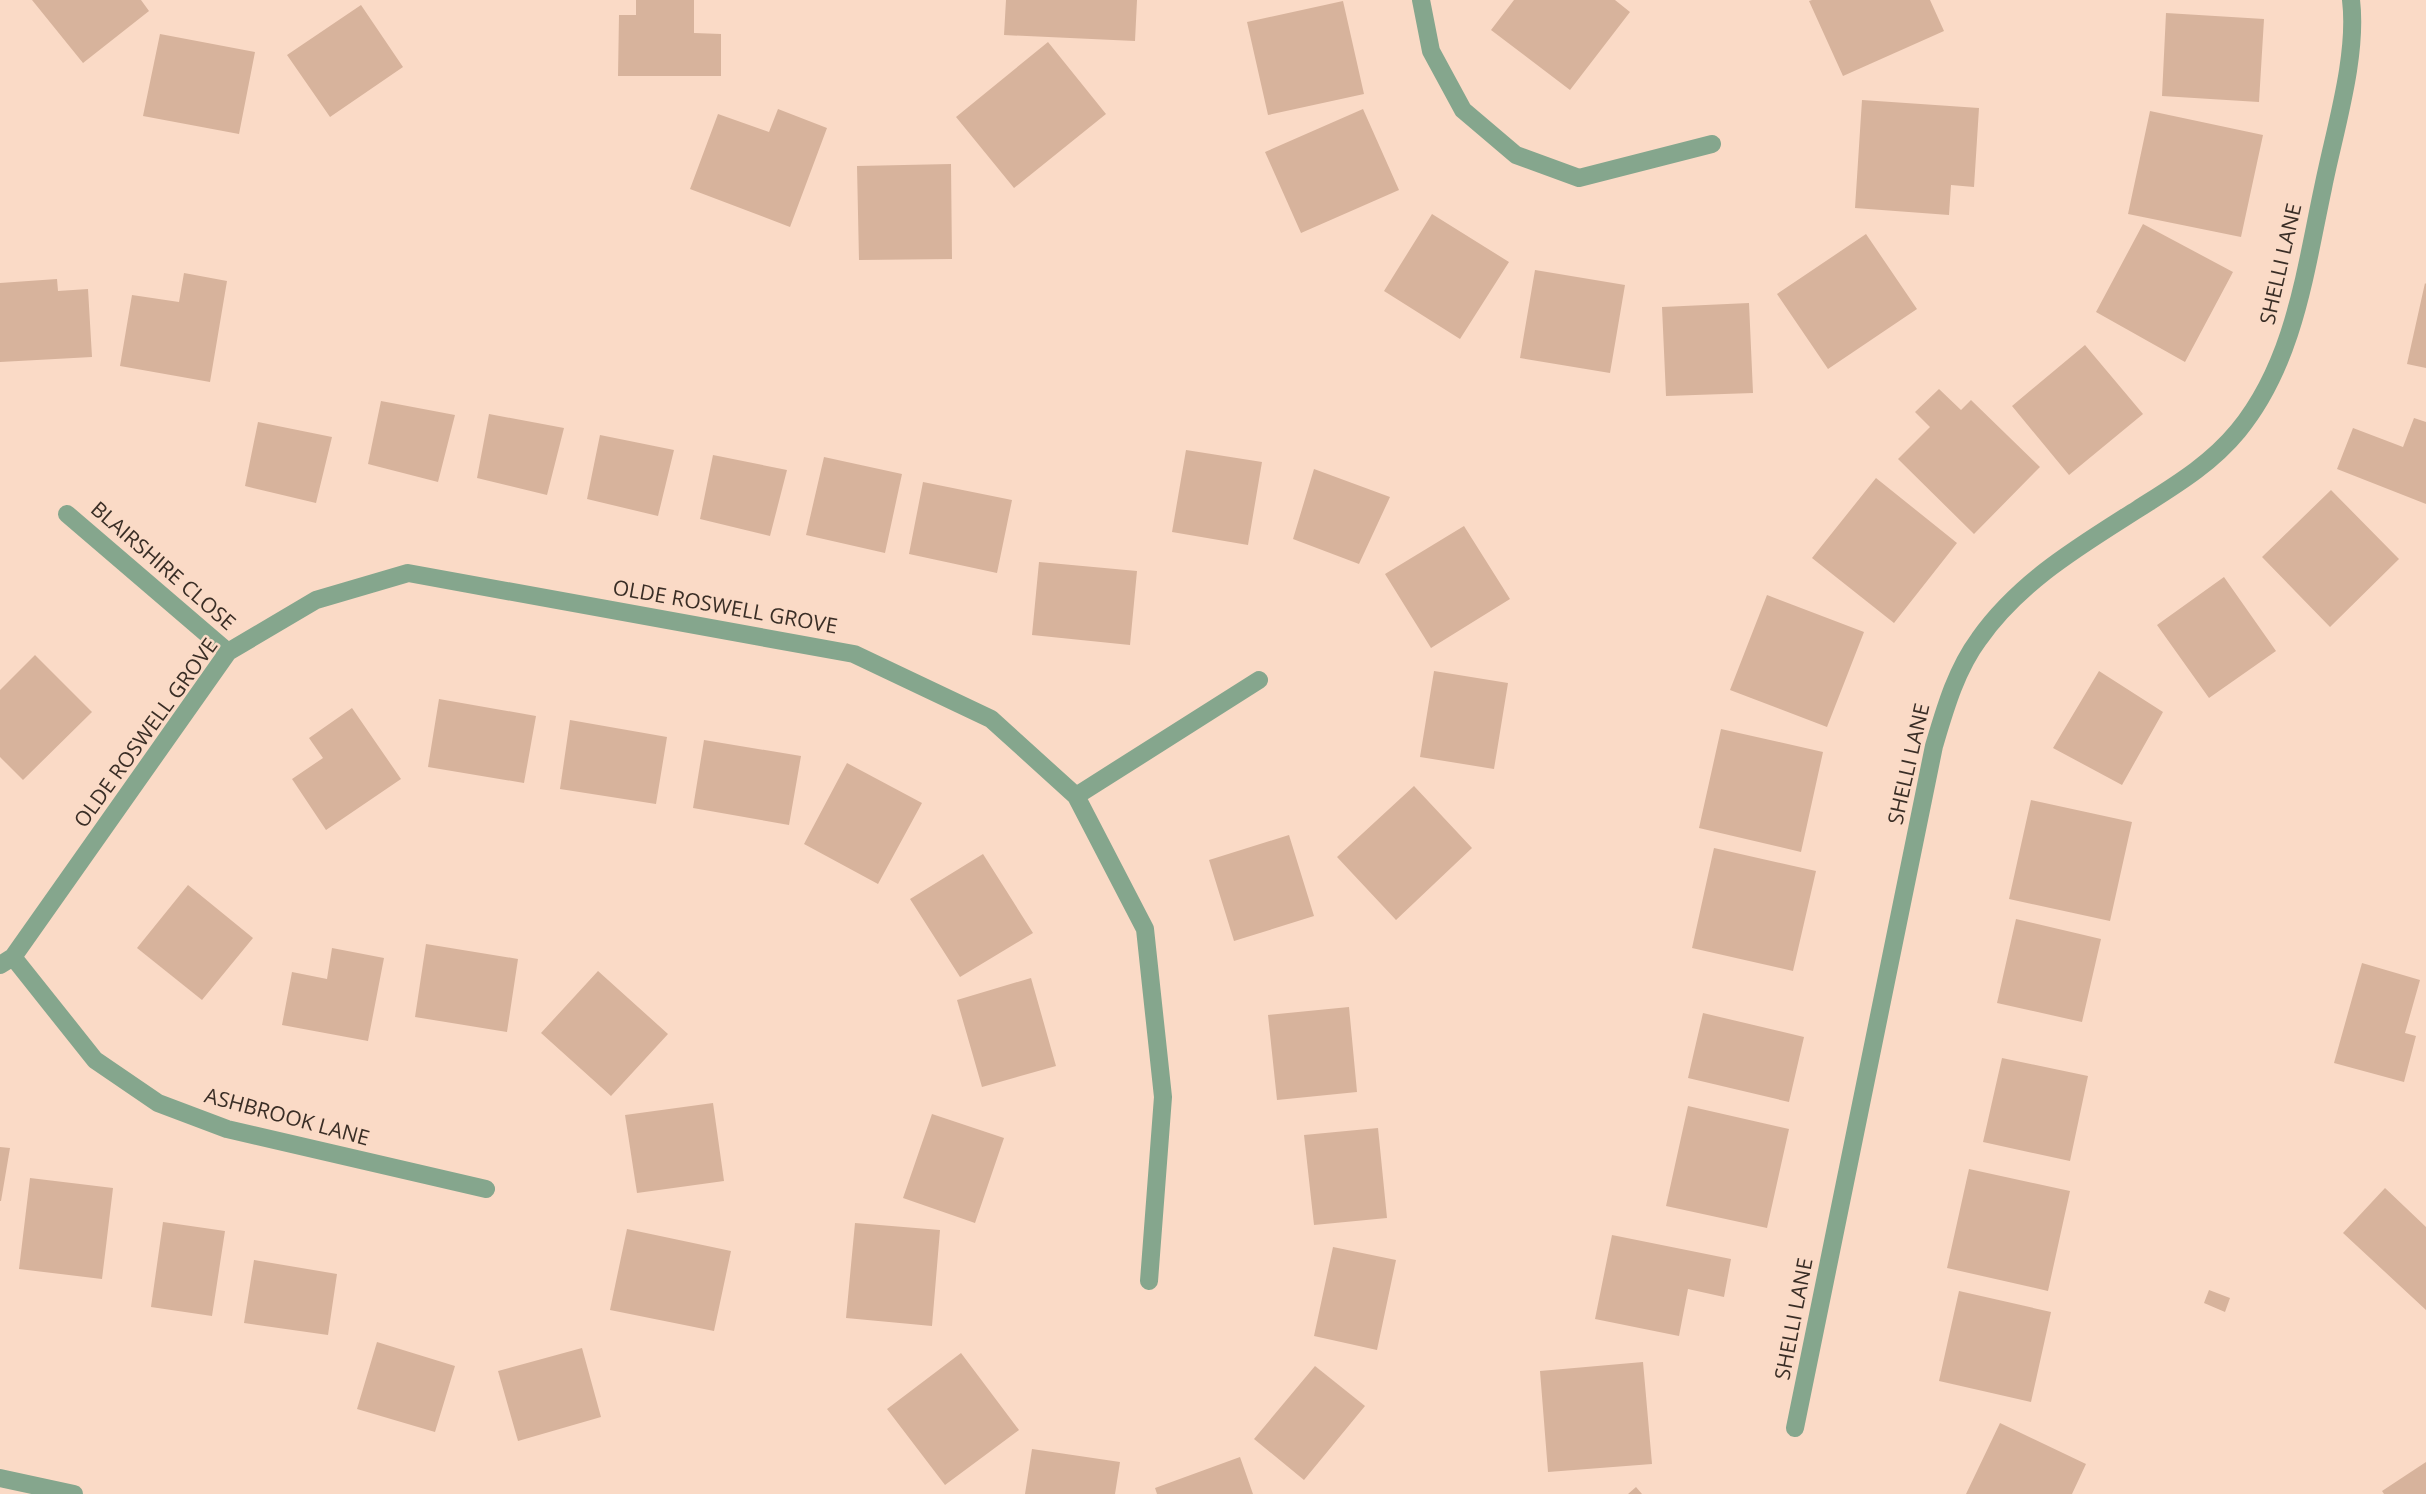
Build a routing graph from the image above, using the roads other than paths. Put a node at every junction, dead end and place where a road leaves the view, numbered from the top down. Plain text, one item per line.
1 (1421, 0) edge
2 (2351, 0) edge
3 (1712, 144) dead end
4 (67, 514) dead end
5 (228, 652) junction
6 (1259, 680) dead end
7 (1076, 796) junction
8 (7, 961) edge
9 (486, 1189) dead end
10 (1149, 1281) dead end
11 (1795, 1428) dead end
12 (0, 1478) edge
13 (74, 1494) edge

1 - 3 street
2 - 11 street, SHELLI LANE
4 - 5 street, BLAIRSHIRE CLOSE
5 - 7 street, OLDE ROSWELL GROVE
5 - 8 street, OLDE ROSWELL GROVE
6 - 7 street
7 - 10 street, OLDE ROSWELL GROVE
8 - 9 street, ASHBROOK LANE
12 - 13 street

